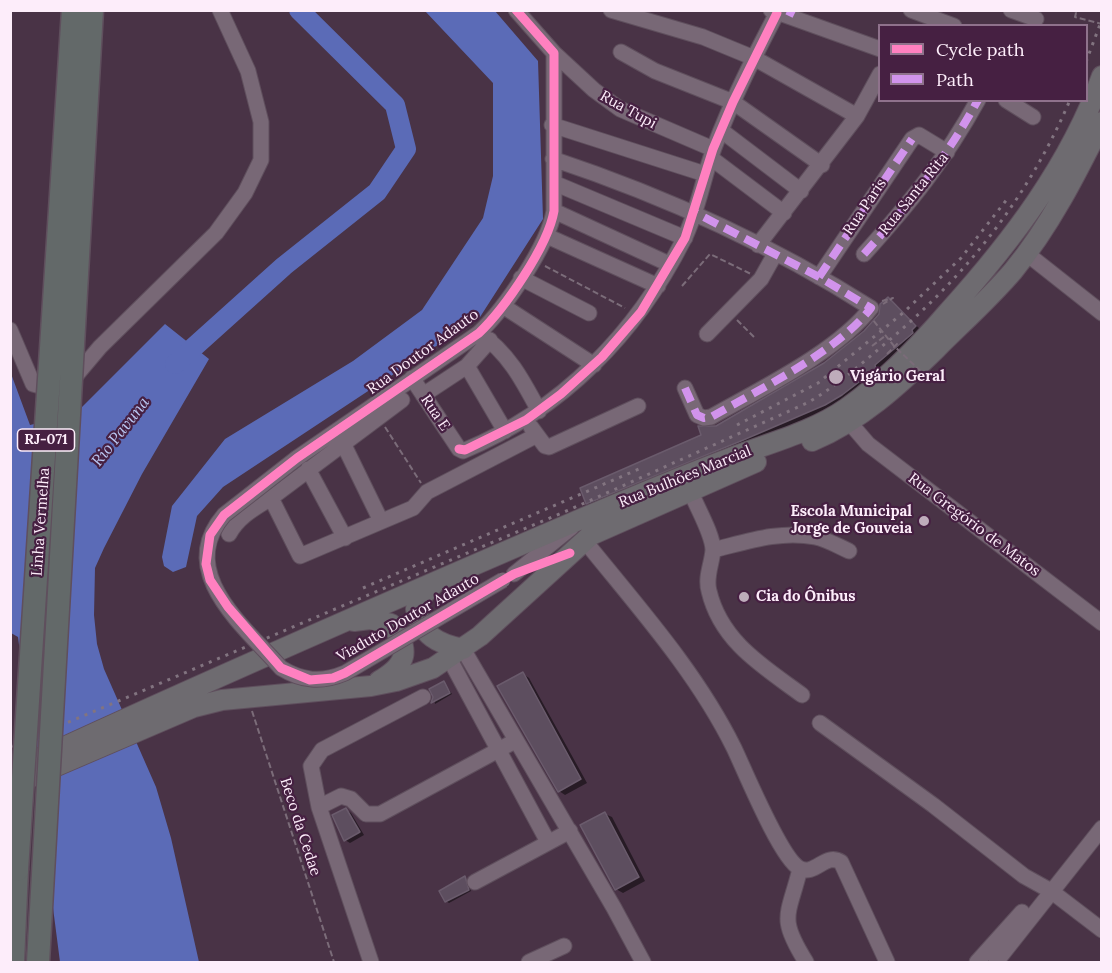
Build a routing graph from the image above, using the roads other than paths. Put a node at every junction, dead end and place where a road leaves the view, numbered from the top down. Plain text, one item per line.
1 (73, 10) edge
2 (92, 10) edge
3 (220, 10) edge
4 (516, 10) edge
5 (611, 10) edge
6 (911, 10) edge
7 (1011, 10) edge
8 (782, 13) edge
9 (1036, 18) edge
10 (949, 24) edge
11 (878, 49) edge
12 (621, 52) dead end
13 (554, 53) junction
14 (754, 58) junction
15 (878, 76) edge
16 (1101, 76) edge
17 (733, 102) junction
18 (977, 102) edge
19 (1009, 102) edge
20 (857, 116) junction
21 (1033, 117) dead end
22 (1101, 122) edge
23 (552, 125) junction
24 (722, 131) junction
25 (947, 152) junction
26 (712, 154) junction
27 (553, 159) junction
28 (822, 165) junction
29 (705, 174) junction
30 (554, 183) junction
31 (801, 191) junction
32 (554, 211) junction
33 (694, 212) junction
34 (784, 213) junction
35 (547, 236) junction
36 (685, 238) junction
37 (758, 245) junction
38 (1026, 253) junction
39 (775, 254) junction
40 (864, 254) dead end
41 (669, 264) junction
42 (819, 277) junction
43 (521, 278) junction
44 (657, 286) junction
45 (503, 306) junction
46 (589, 313) dead end
47 (1101, 313) edge
48 (10, 330) edge
49 (707, 333) dead end
50 (485, 337) junction
51 (594, 365) junction
52 (467, 366) junction
53 (412, 378) junction
54 (685, 388) dead end
55 (423, 395) junction
56 (402, 400) dead end
57 (638, 406) dead end
58 (539, 411) junction
59 (526, 420) junction
60 (850, 423) junction
61 (506, 431) junction
62 (537, 435) junction
63 (340, 437) junction
64 (302, 463) junction
65 (690, 490) junction
66 (664, 493) junction
67 (271, 498) junction
68 (583, 519) junction
69 (381, 522) junction
70 (230, 534) dead end
71 (345, 538) junction
72 (577, 547) junction
73 (712, 550) junction
74 (849, 551) dead end
75 (509, 577) junction
76 (437, 581) junction
77 (338, 623) junction
78 (1101, 623) edge
79 (456, 654) junction
80 (371, 686) junction
81 (802, 695) dead end
82 (423, 697) dead end
83 (138, 722) junction
84 (820, 723) dead end
85 (515, 741) junction
86 (499, 750) junction
87 (12, 779) edge
88 (319, 807) junction
89 (1101, 828) edge
90 (570, 831) junction
91 (548, 842) junction
92 (800, 869) junction
93 (14, 879) edge
94 (475, 882) dead end
95 (1051, 891) junction
96 (1022, 912) dead end
97 (1101, 930) edge
98 (564, 946) dead end
99 (535, 961) edge
100 (13, 963) edge
101 (38, 963) edge
102 (371, 963) edge
103 (643, 963) edge
104 (806, 963) edge
105 (887, 963) edge
106 (977, 963) edge
107 (996, 963) edge

1 - 93 highway, Linha Vermelha / RJ-071, bridge
2 - 101 highway, Linha Vermelha / RJ-071, bridge
3 - 48 street
4 - 13 street
5 - 14 street
6 - 10 street
7 - 9 street
8 - 11 street
8 - 14 street
12 - 17 street
13 - 23 street, Rua Doutor Adauto
13 - 26 street, Rua Tupi
14 - 17 street
14 - 20 street
15 - 20 street
16 - 66 main road, Rua Bulhões Marcial
17 - 24 street
17 - 28 street
18 - 25 street, Rua Santa Rita
19 - 21 street
20 - 28 street
22 - 38 main road, Rua Bulhões Marcial
23 - 27 street, Rua Doutor Adauto
23 - 29 street
24 - 26 street
24 - 31 street
25 - 40 street, Rua Santa Rita
25 - 42 street, Rua Paris
26 - 29 street
26 - 34 street, Rua Tupi
27 - 30 street, Rua Doutor Adauto
27 - 33 street
28 - 31 street
29 - 33 street
30 - 32 street, Rua Doutor Adauto
30 - 36 street
31 - 34 street
32 - 35 street, Rua Doutor Adauto
32 - 41 street
33 - 36 street
33 - 37 street
34 - 37 street
35 - 43 street, Rua Doutor Adauto
35 - 44 street
36 - 41 street
37 - 39 street
38 - 47 street
38 - 60 main road, Rua Bulhões Marcial
39 - 42 street
39 - 49 street
41 - 44 street
42 - 54 street
43 - 45 street, Rua Doutor Adauto
43 - 46 street
44 - 51 street
45 - 50 street, Rua Doutor Adauto
45 - 51 street
50 - 52 street
50 - 53 street, Rua Doutor Adauto
50 - 58 street
51 - 58 street
52 - 55 street
52 - 61 street
53 - 55 street, Rua E
53 - 63 street, Rua Doutor Adauto
55 - 61 street, Rua E
56 - 63 street
57 - 62 street
58 - 59 street
59 - 61 street
59 - 62 street
60 - 65 main road, Rua Bulhões Marcial
60 - 78 street, Rua Gregório de Matos
62 - 69 street
63 - 64 street, Rua Doutor Adauto
63 - 69 street
64 - 67 street
64 - 71 street
64 - 75 street, Viaduto Doutor Adauto, bridge
65 - 66 main road, Rua Bulhões Marcial
65 - 73 street
66 - 68 main road, Rua Bulhões Marcial
66 - 72 main road, Rua Bulhões Marcial
67 - 70 street
67 - 71 street
68 - 75 street, Viaduto Doutor Adauto
68 - 76 main road, Rua Bulhões Marcial
69 - 71 street
72 - 75 street, Viaduto Doutor Adauto
72 - 79 main road, Rua Bulhões Marcial
72 - 92 street
73 - 74 street
73 - 81 street
76 - 77 main road, Rua Bulhões Marcial
76 - 79 main road
77 - 80 main road
77 - 83 main road, Rua Bulhões Marcial
79 - 80 main road, Rua Bulhões Marcial
79 - 85 street
79 - 86 street
80 - 83 main road, Rua Bulhões Marcial
82 - 88 street
83 - 87 main road, bridge
84 - 95 street
85 - 86 street
85 - 90 street
86 - 88 street
86 - 91 street
88 - 102 street
89 - 95 street
90 - 91 street
90 - 103 street
91 - 94 street
92 - 104 street
92 - 105 street
93 - 100 highway, Linha Vermelha / RJ-071
95 - 97 street
95 - 107 street
96 - 106 street
98 - 99 street

